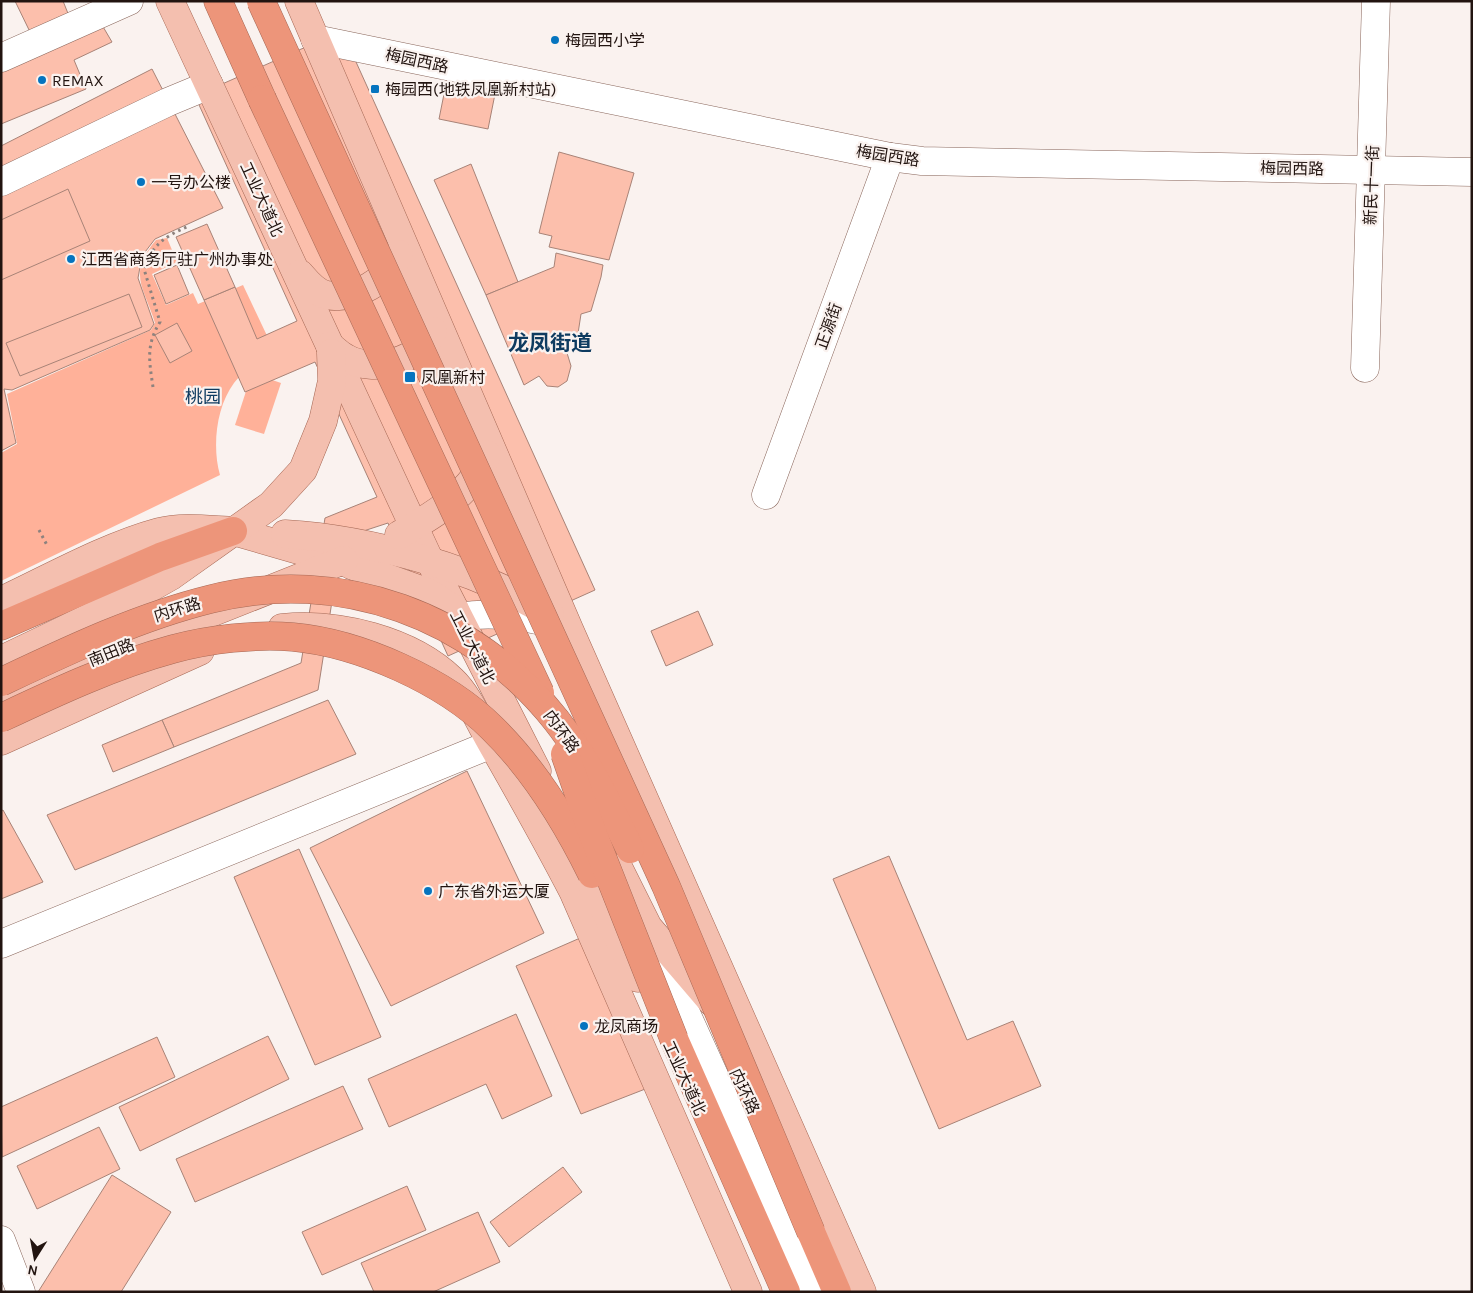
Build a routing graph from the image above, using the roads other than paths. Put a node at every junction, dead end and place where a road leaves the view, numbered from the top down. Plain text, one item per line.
1 (129, 1) edge
2 (170, 1) edge
3 (218, 1) edge
4 (261, 1) edge
5 (298, 1) edge
6 (1376, 1) edge
7 (315, 39) junction
8 (2, 54) edge
9 (209, 85) junction
10 (890, 157) junction
11 (1371, 170) junction
12 (1472, 172) edge
13 (1, 182) edge
14 (402, 239) junction
15 (294, 267) junction
16 (437, 322) junction
17 (330, 346) junction
18 (1365, 368) dead end
19 (490, 446) junction
20 (766, 495) dead end
21 (414, 526) junction
22 (232, 531) junction
23 (374, 547) junction
24 (339, 562) junction
25 (431, 563) junction
26 (1, 601) edge
27 (458, 614) junction
28 (1, 626) edge
29 (569, 630) junction
30 (1, 660) edge
31 (1, 682) edge
32 (1, 702) edge
33 (471, 707) junction
34 (1, 718) edge
35 (1, 741) edge
36 (492, 744) junction
37 (648, 927) junction
38 (1, 944) edge
39 (674, 1038) junction
40 (756, 1055) junction
41 (811, 1232) junction
42 (1, 1240) edge
43 (1, 1285) edge
44 (16, 1292) edge
45 (21, 1292) edge
46 (748, 1292) edge
47 (779, 1292) edge
48 (786, 1292) edge
49 (812, 1292) edge
50 (837, 1292) edge
51 (862, 1292) edge

1 - 8 street
2 - 9 main road, 工业大道北
3 - 39 highway, bridge
4 - 41 highway, bridge
5 - 7 main road
6 - 11 street, 新民十一街
7 - 10 street, 梅园西路
7 - 14 main road
9 - 13 street
9 - 15 main road, 工业大道北
10 - 11 street, 梅园西路
10 - 20 street, 正源街
11 - 12 street, 梅园西路
11 - 18 street, 新民十一街
14 - 15 main road
14 - 16 main road
15 - 17 main road, 工业大道北
16 - 17 main road
16 - 19 main road
17 - 21 main road, 工业大道北
17 - 22 main road
19 - 21 main road, 南田路
19 - 29 main road
21 - 23 main road, 南田路
21 - 25 main road, 工业大道北
22 - 23 main road
22 - 24 main road
22 - 26 main road
22 - 28 highway
22 - 30 main road
23 - 24 main road, 南田路
23 - 25 main road
24 - 27 main road
24 - 32 main road, 南田路
25 - 27 main road, 工业大道北
25 - 29 main road
27 - 29 street
27 - 33 main road
27 - 37 main road
27 - 47 main road, 工业大道北
29 - 40 main road
31 - 41 highway, 内环路, bridge
33 - 35 main road
33 - 36 main road
34 - 39 highway, bridge
36 - 38 street
36 - 46 main road
37 - 40 main road
37 - 49 street
39 - 48 highway
40 - 51 main road
41 - 50 highway, 内环路
42 - 45 street
43 - 44 street

